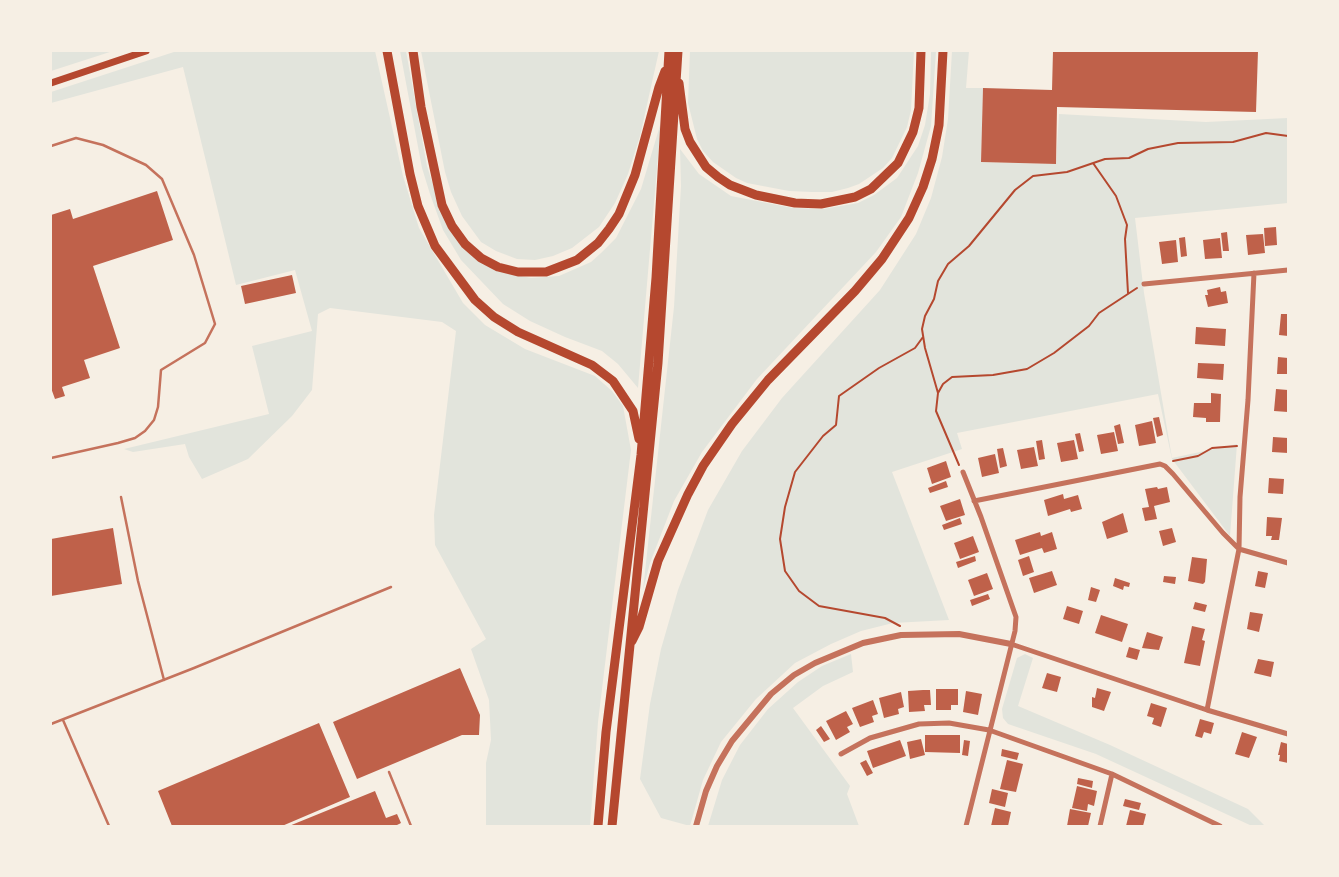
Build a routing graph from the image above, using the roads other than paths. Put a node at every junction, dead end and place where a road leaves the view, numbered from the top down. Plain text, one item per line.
1 (146, 51) edge
2 (387, 51) edge
3 (413, 51) edge
4 (669, 51) edge
5 (678, 51) edge
6 (921, 51) edge
7 (943, 51) edge
8 (668, 64) junction
9 (676, 74) junction
10 (51, 82) edge
11 (51, 146) edge
12 (1288, 270) edge
13 (1254, 273) junction
14 (1144, 284) road end
15 (641, 455) junction
16 (51, 458) edge
17 (963, 472) road end
18 (120, 497) dead end
19 (974, 501) junction
20 (1239, 549) junction
21 (1288, 563) edge
22 (391, 587) dead end
23 (1011, 644) junction
24 (629, 647) junction
25 (164, 680) junction
26 (1207, 710) junction
27 (62, 719) junction
28 (51, 724) edge
29 (989, 730) junction
30 (1288, 734) edge
31 (841, 754) dead end
32 (389, 772) dead end
33 (1112, 774) junction
34 (109, 826) edge
35 (411, 826) edge
36 (598, 826) edge
37 (612, 826) edge
38 (696, 826) edge
39 (966, 826) edge
40 (1100, 826) edge
41 (1220, 826) edge

1 - 10 main road
2 - 15 highway
3 - 8 highway
4 - 8 highway
5 - 9 highway
6 - 9 highway
7 - 24 highway
8 - 15 highway
9 - 24 highway
11 - 16 lane
12 - 13 street
13 - 14 street
13 - 20 street
15 - 36 highway
17 - 19 street
18 - 25 lane
19 - 20 street
19 - 23 street
20 - 21 street
20 - 26 street
22 - 25 lane
23 - 26 street
23 - 29 street
23 - 38 street
24 - 37 highway
25 - 27 lane
26 - 30 street
27 - 28 lane
27 - 34 lane
29 - 31 street
29 - 33 street
29 - 39 street
32 - 35 lane
33 - 40 street
33 - 41 street

